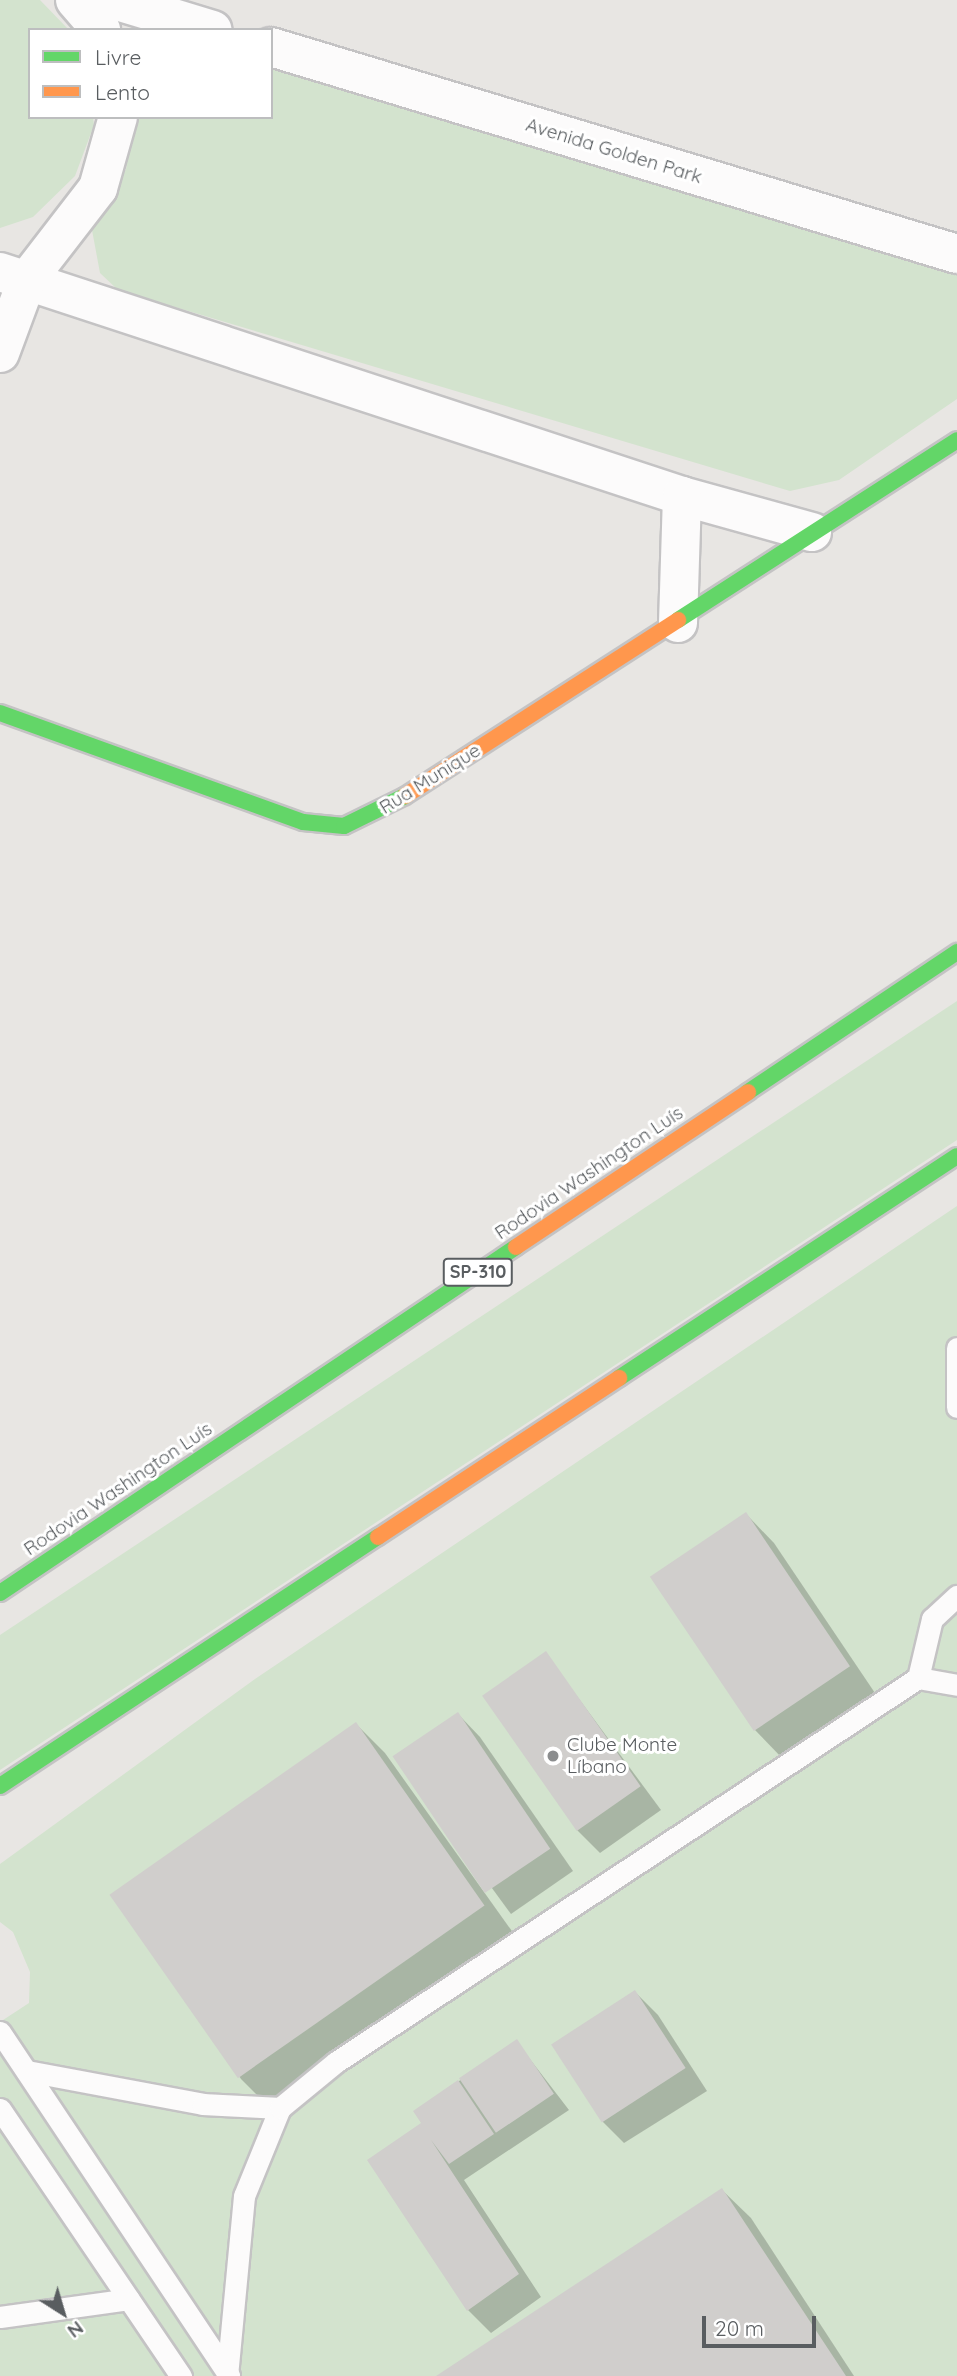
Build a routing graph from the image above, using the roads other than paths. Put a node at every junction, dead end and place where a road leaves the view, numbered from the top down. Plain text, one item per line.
1 (75, 0) edge
2 (114, 0) edge
3 (99, 28) edge
4 (206, 28) edge
5 (273, 48) edge
6 (117, 119) edge
7 (957, 254) edge
8 (14, 276) edge
9 (0, 353) edge
10 (957, 440) edge
11 (682, 496) junction
12 (813, 533) junction
13 (678, 622) junction
14 (0, 713) edge
15 (957, 952) edge
16 (957, 1156) edge
17 (957, 1348) edge
18 (957, 1407) edge
19 (0, 1593) edge
20 (957, 1596) edge
21 (918, 1678) junction
22 (957, 1685) edge
23 (0, 1786) edge
24 (0, 2032) edge
25 (27, 2071) junction
26 (280, 2108) junction
27 (2, 2118) edge
28 (129, 2299) junction
29 (0, 2317) edge
30 (228, 2375) edge
31 (181, 2376) edge

1 - 3 street
2 - 4 street
5 - 7 street, Avenida Golden Park
6 - 8 street
8 - 9 street
8 - 11 street
10 - 12 main road, Rua Munique
11 - 12 street
11 - 13 street
12 - 13 main road, Rua Munique
13 - 14 main road, Rua Munique
15 - 19 main road, Rodovia Washington Luís / SP-310
16 - 23 main road
17 - 18 lane
20 - 21 lane
21 - 22 lane
21 - 26 lane
24 - 25 lane
25 - 26 lane
25 - 30 lane
26 - 30 lane
27 - 28 lane
28 - 29 lane
28 - 31 lane

